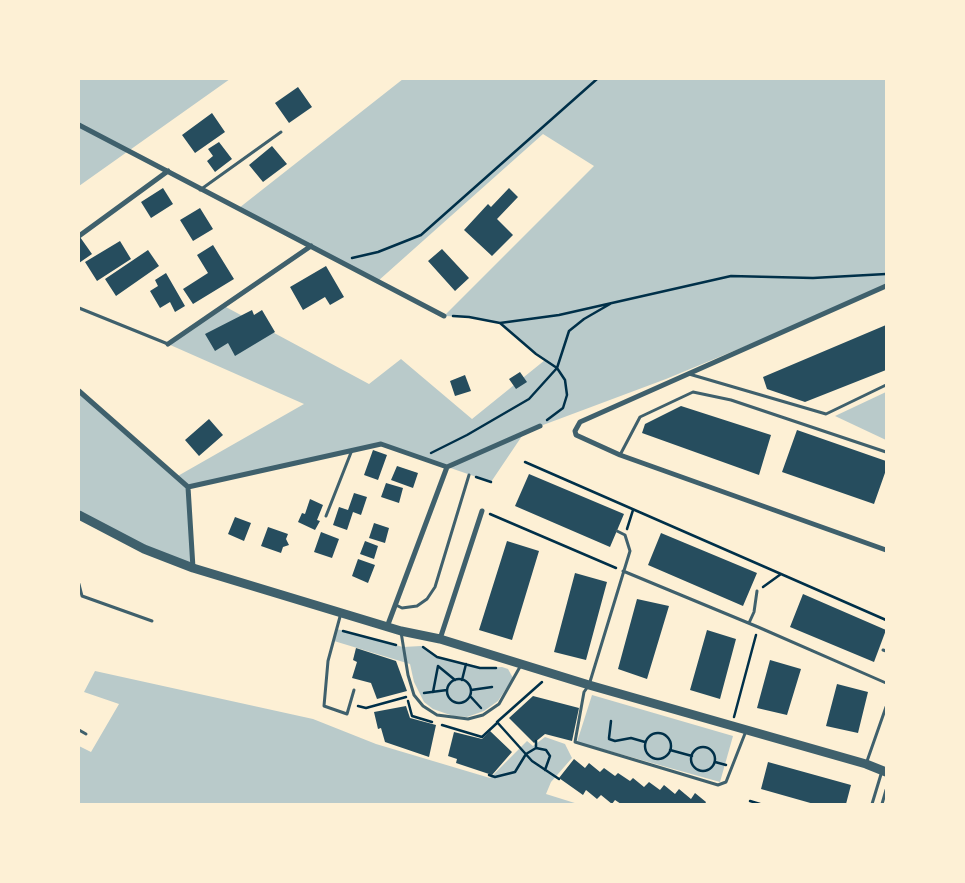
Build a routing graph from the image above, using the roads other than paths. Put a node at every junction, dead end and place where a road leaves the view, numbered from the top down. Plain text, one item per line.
1 (79, 125) edge
2 (281, 132) dead end
3 (168, 171) junction
4 (200, 190) junction
5 (79, 236) edge
6 (311, 246) junction
7 (886, 286) edge
8 (79, 308) edge
9 (444, 316) road end
10 (168, 344) joint
11 (688, 374) junction
12 (886, 384) edge
13 (79, 391) edge
14 (540, 426) road end
15 (352, 450) junction
16 (886, 452) edge
17 (620, 455) junction
18 (447, 467) junction
19 (469, 474) dead end
20 (188, 487) junction
21 (482, 510) road end
22 (79, 515) edge
23 (326, 516) dead end
24 (617, 531) dead end
25 (886, 550) edge
26 (193, 568) junction
27 (623, 571) junction
28 (79, 584) edge
29 (757, 592) road end
30 (395, 605) junction
31 (342, 613) junction
32 (152, 621) dead end
33 (749, 623) junction
34 (387, 627) junction
35 (401, 631) junction
36 (440, 639) junction
37 (521, 664) junction
38 (886, 683) edge
39 (589, 685) junction
40 (354, 690) dead end
41 (886, 707) edge
42 (79, 730) edge
43 (746, 730) junction
44 (86, 734) dead end
45 (866, 764) junction
46 (884, 771) edge
47 (886, 790) edge
48 (872, 804) edge
49 (882, 804) edge

1 - 3 street
2 - 4 lane
3 - 4 street
3 - 5 street
4 - 6 street
6 - 9 street
6 - 10 street
7 - 11 street
8 - 10 lane
11 - 12 lane
11 - 17 street
13 - 20 street
14 - 18 street
15 - 18 street
15 - 20 street
15 - 23 lane
16 - 17 lane
17 - 25 street
18 - 30 street
19 - 30 lane
20 - 26 street
21 - 36 street
22 - 26 street
24 - 27 lane
26 - 31 street
27 - 33 lane
27 - 39 lane
28 - 32 lane
29 - 33 lane
30 - 34 street
31 - 34 street
31 - 40 lane
33 - 38 lane
34 - 35 street
35 - 36 street
35 - 37 lane
36 - 37 street
37 - 39 street
39 - 43 street
39 - 43 lane
41 - 45 lane
42 - 44 lane
43 - 45 street
45 - 46 street
46 - 48 lane
47 - 49 lane

